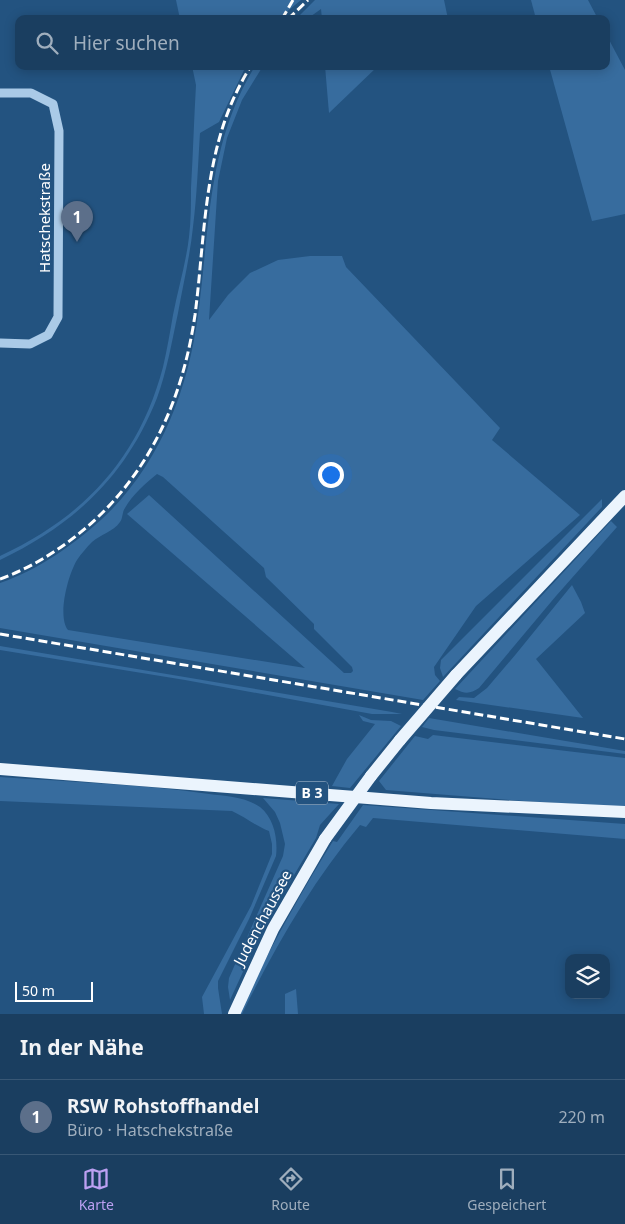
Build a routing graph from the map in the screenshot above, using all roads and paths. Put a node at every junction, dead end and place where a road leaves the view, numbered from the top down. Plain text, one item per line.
1 (0, 93) edge
2 (0, 343) edge
3 (625, 496) edge
4 (0, 769) edge
5 (625, 812) edge
6 (234, 1014) edge

1 - 2 street, Hatschekstraße
3 - 6 main road, Judenchaussee, bridge
4 - 5 main road, B 3

